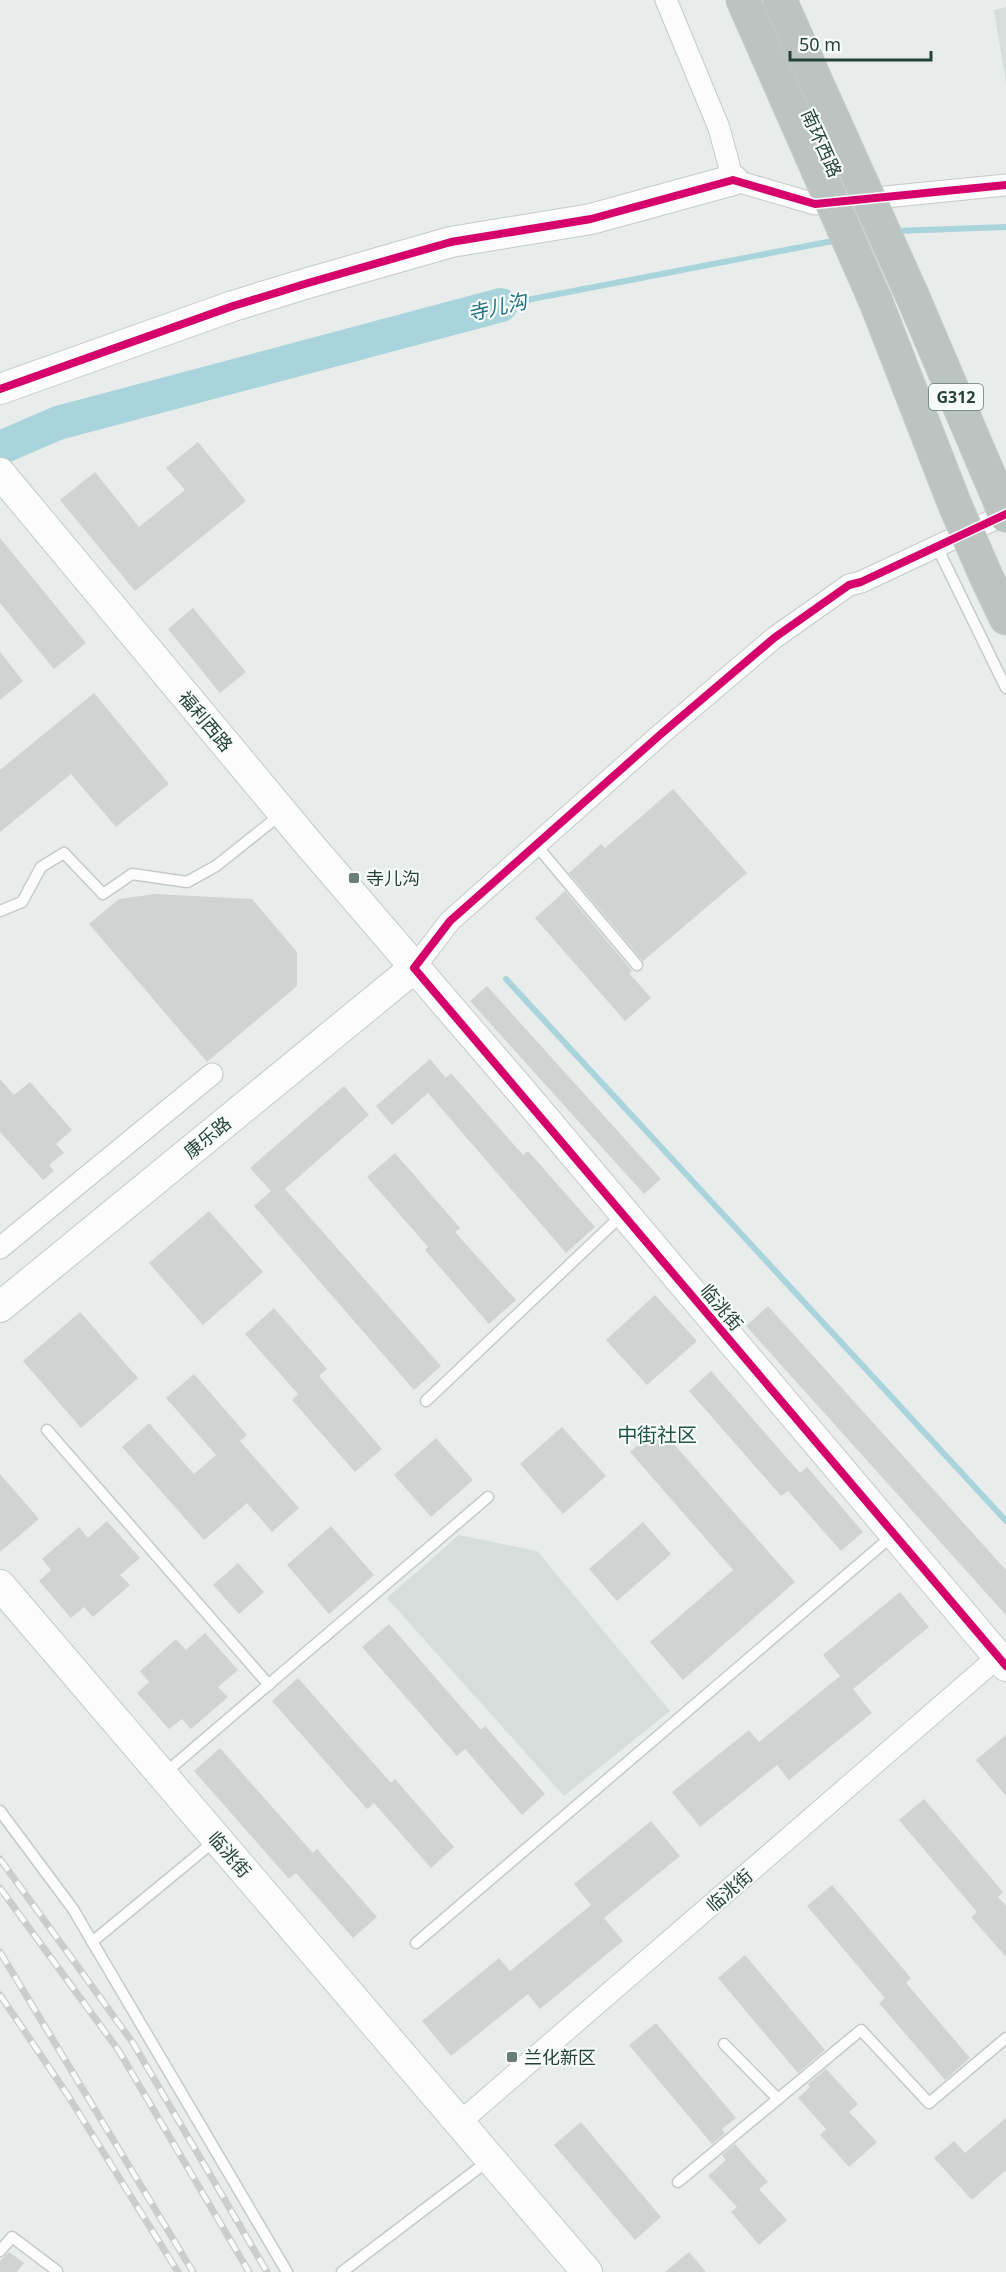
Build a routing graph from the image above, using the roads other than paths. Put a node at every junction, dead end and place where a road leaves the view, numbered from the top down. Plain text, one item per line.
1 (666, 0) edge
2 (743, 0) edge
3 (780, 0) edge
4 (733, 180) junction
5 (1006, 184) edge
6 (0, 389) edge
7 (4, 482) edge
8 (1004, 510) edge
9 (936, 545) junction
10 (1006, 618) edge
11 (1006, 688) edge
12 (283, 813) junction
13 (536, 845) junction
14 (0, 911) edge
15 (637, 965) dead end
16 (414, 968) junction
17 (212, 1074) dead end
18 (624, 1213) junction
19 (0, 1248) edge
20 (0, 1307) edge
21 (426, 1401) dead end
22 (47, 1430) dead end
23 (488, 1497) dead end
24 (895, 1534) junction
25 (0, 1585) edge
26 (1002, 1661) edge
27 (268, 1685) junction
28 (162, 1775) junction
29 (0, 1811) edge
30 (217, 1839) junction
31 (92, 1942) junction
32 (416, 1943) dead end
33 (1006, 2038) edge
34 (724, 2044) dead end
35 (778, 2099) junction
36 (459, 2122) junction
37 (491, 2159) junction
38 (678, 2182) dead end
39 (0, 2251) edge
40 (56, 2272) edge
41 (287, 2272) edge
42 (342, 2272) edge
43 (586, 2272) edge

1 - 4 street
2 - 10 highway, 南环西路 / G312, bridge
3 - 8 highway, 南环西路 / G312, bridge
4 - 5 street
4 - 6 street
7 - 12 street, 福利西路
8 - 9 street
9 - 11 lane
9 - 13 street
12 - 14 lane
12 - 16 street, 福利西路
13 - 15 lane
13 - 16 street
16 - 18 street, 临洮街
16 - 20 street, 康乐路
17 - 19 street
18 - 21 lane
18 - 24 street, 临洮街
22 - 27 lane
23 - 27 lane
24 - 26 street, 临洮街
24 - 32 lane
25 - 28 street, 临洮街
26 - 36 street, 临洮街
27 - 28 lane
28 - 30 street, 临洮街
29 - 31 lane
30 - 31 lane
30 - 36 street, 临洮街
31 - 41 lane
33 - 35 lane
34 - 35 lane
35 - 38 lane
36 - 37 street, 临洮街
37 - 42 lane
37 - 43 street, 临洮街
39 - 40 lane

